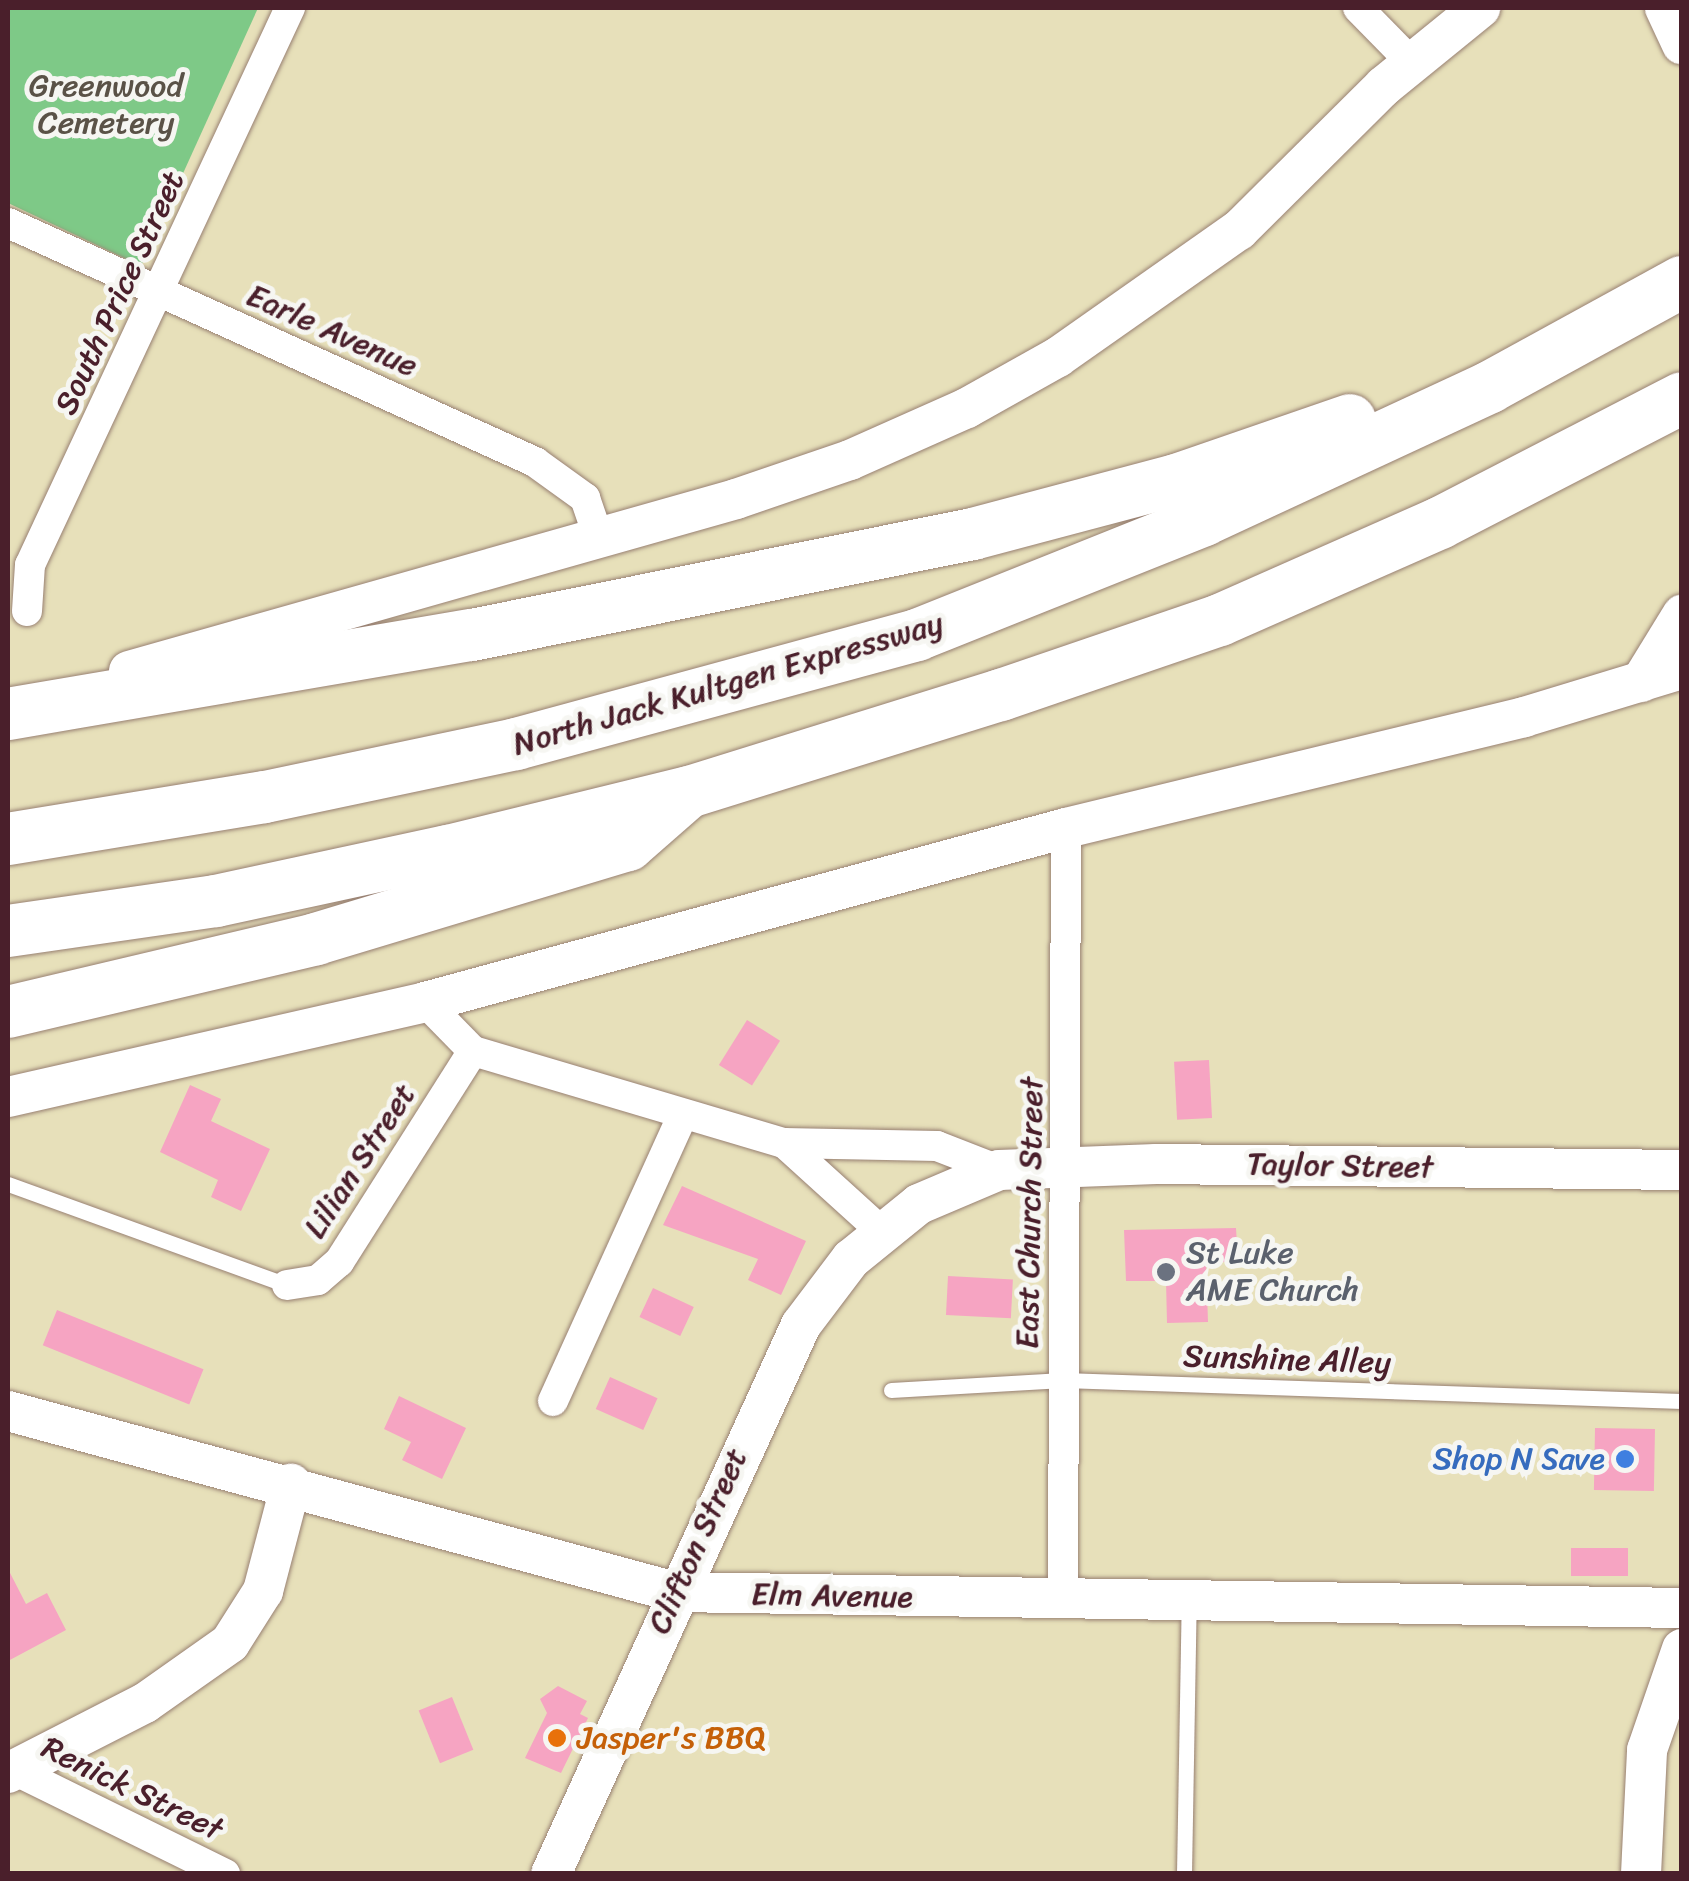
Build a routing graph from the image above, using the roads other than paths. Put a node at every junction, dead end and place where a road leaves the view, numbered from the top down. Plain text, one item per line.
1 (290, 8) edge
2 (1480, 8) edge
3 (1665, 8) edge
4 (1367, 10) edge
5 (1682, 44) edge
6 (1411, 62) junction
7 (8, 223) edge
8 (1682, 282) edge
9 (162, 293) junction
10 (1628, 314) junction
11 (1682, 398) edge
12 (598, 536) junction
13 (28, 612) dead end
14 (1682, 615) edge
15 (1682, 670) edge
16 (1641, 682) junction
17 (8, 697) edge
18 (8, 714) edge
19 (689, 792) junction
20 (1066, 828) junction
21 (8, 839) edge
22 (8, 931) edge
23 (426, 1002) junction
24 (8, 1012) edge
25 (473, 1050) junction
26 (8, 1097) edge
27 (683, 1115) junction
28 (784, 1143) junction
29 (1064, 1168) junction
30 (999, 1170) junction
31 (1682, 1170) edge
32 (8, 1184) edge
33 (880, 1231) junction
34 (287, 1285) joint
35 (1063, 1380) junction
36 (891, 1390) dead end
37 (553, 1400) dead end
38 (1682, 1401) edge
39 (8, 1411) edge
40 (291, 1484) junction
41 (675, 1592) junction
42 (1062, 1599) junction
43 (1189, 1601) junction
44 (1682, 1608) edge
45 (1682, 1649) edge
46 (10, 1770) edge
47 (225, 1874) edge
48 (551, 1874) edge
49 (1184, 1874) edge
50 (1641, 1874) edge

1 - 9 street, South Price Street
2 - 6 main road
3 - 5 main road
4 - 6 street
6 - 12 main road
7 - 9 street, Earle Avenue
8 - 10 highway, North Jack Kultgen Expressway
9 - 12 street, Earle Avenue
9 - 13 street, South Price Street
10 - 18 highway
10 - 21 highway, North Jack Kultgen Expressway
11 - 19 highway
12 - 17 main road
14 - 16 main road
15 - 16 main road
16 - 20 main road
19 - 22 highway
19 - 24 highway
20 - 23 main road
20 - 29 street, East Church Street
23 - 25 street, Taylor Street
23 - 26 main road
25 - 27 street, Taylor Street
25 - 34 street, Lilian Street
27 - 28 street, Taylor Street
27 - 37 street
28 - 30 street, Taylor Street
28 - 33 street, Taylor Street
29 - 30 main road, Taylor Street
29 - 31 main road, Taylor Street
29 - 35 street, East Church Street
30 - 33 main road, Taylor Street
32 - 34 lane
33 - 41 main road, Clifton Street
35 - 36 lane, Sunshine Alley
35 - 38 lane, Sunshine Alley
35 - 42 street, East Church Street
39 - 40 main road, Elm Avenue
40 - 41 main road, Elm Avenue
40 - 46 main road
41 - 42 main road, Elm Avenue
41 - 48 main road, Clifton Street
42 - 43 main road, Elm Avenue
43 - 44 main road, Elm Avenue
43 - 49 lane
45 - 50 main road
46 - 47 street, Renick Street

